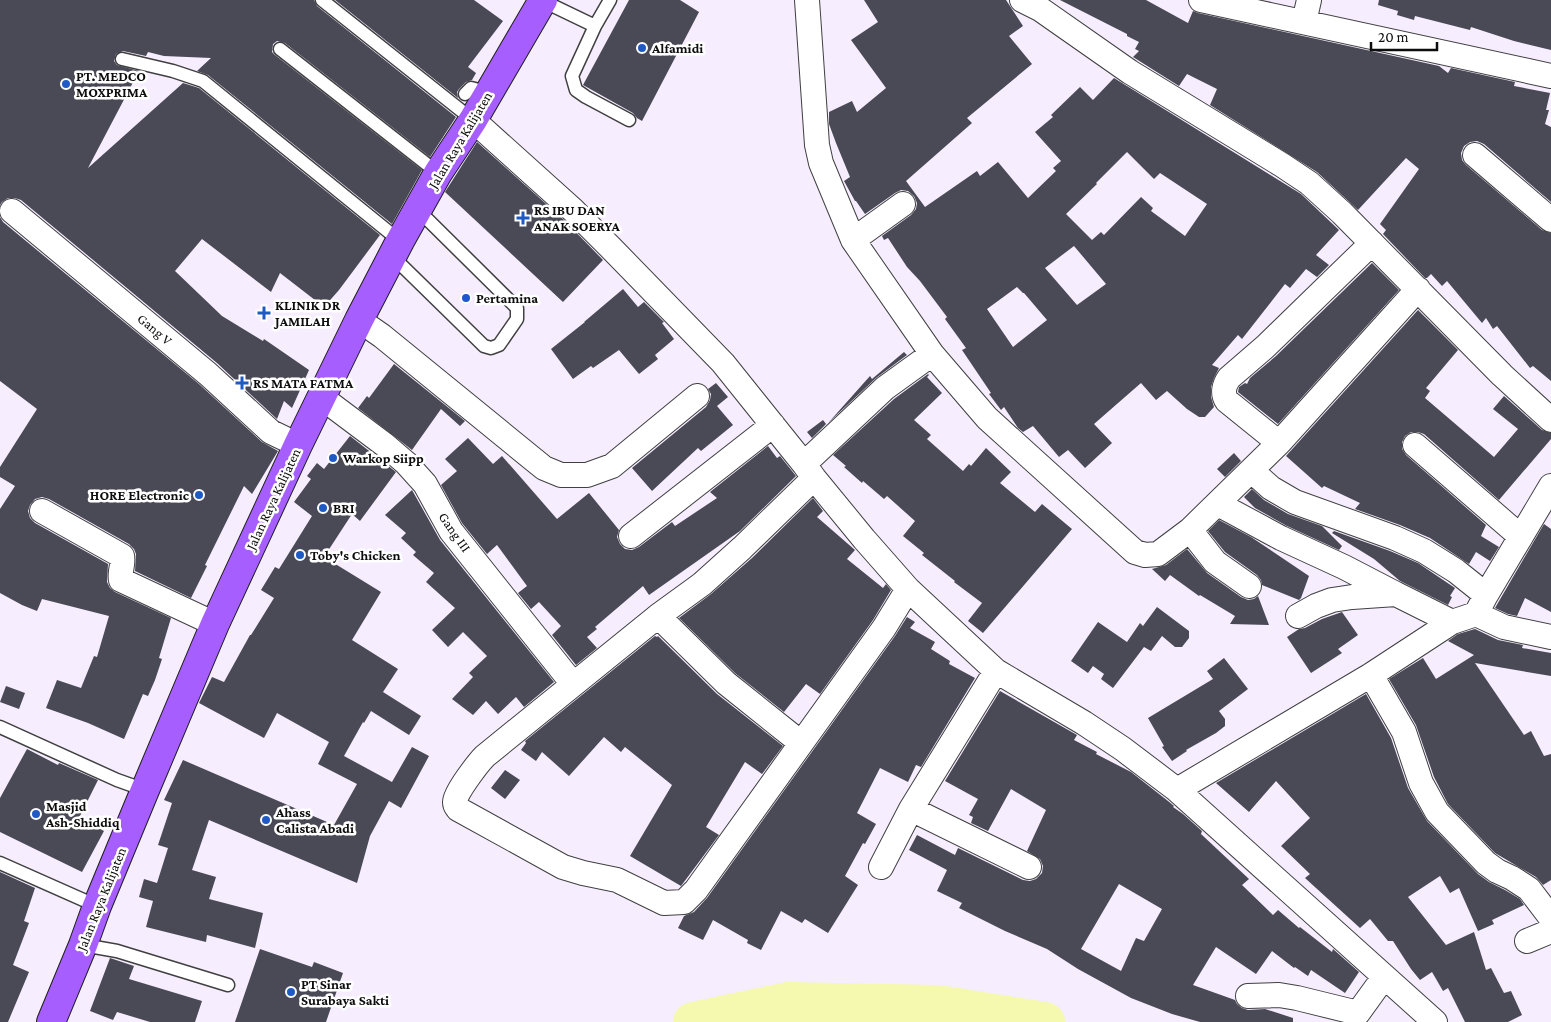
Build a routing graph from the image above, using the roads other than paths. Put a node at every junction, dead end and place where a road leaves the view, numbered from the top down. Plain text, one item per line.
1 (322, 0) edge
2 (543, 0) edge
3 (610, 0) edge
4 (807, 0) edge
5 (1022, 0) edge
6 (1202, 0) edge
7 (1306, 11) edge
8 (595, 26) junction
9 (280, 49) dead end
10 (122, 59) dead end
11 (1551, 76) edge
12 (473, 120) junction
13 (629, 120) dead end
14 (1475, 155) dead end
15 (438, 173) junction
16 (903, 204) dead end
17 (418, 210) junction
18 (12, 211) dead end
19 (1551, 220) edge
20 (853, 240) junction
21 (1372, 243) junction
22 (396, 249) junction
23 (1418, 289) junction
24 (359, 320) junction
25 (924, 360) junction
26 (697, 396) dead end
27 (321, 397) junction
28 (1551, 420) edge
29 (773, 426) junction
30 (1280, 443) junction
31 (298, 445) junction
32 (1415, 445) dead end
33 (809, 471) junction
34 (1252, 471) junction
35 (1551, 486) edge
36 (1218, 504) junction
37 (42, 511) dead end
38 (1190, 530) junction
39 (631, 536) dead end
40 (1521, 537) junction
41 (1249, 586) dead end
42 (908, 589) junction
43 (1396, 594) junction
44 (1481, 605) junction
45 (658, 616) junction
46 (1298, 616) dead end
47 (216, 624) junction
48 (1446, 626) junction
49 (1551, 637) edge
50 (996, 671) junction
51 (1371, 675) junction
52 (573, 684) junction
53 (0, 727) edge
54 (801, 743) junction
55 (145, 790) junction
56 (1177, 790) junction
57 (911, 809) junction
58 (0, 863) edge
59 (881, 867) dead end
60 (1029, 867) dead end
61 (97, 906) junction
62 (1551, 918) edge
63 (1551, 931) edge
64 (1528, 941) dead end
65 (84, 945) junction
66 (1384, 977) junction
67 (228, 986) dead end
68 (1248, 996) dead end
69 (1364, 1018) edge
70 (50, 1022) edge
71 (1435, 1022) edge

1 - 12 lane
2 - 8 lane
2 - 12 main road, Jalan Raya Kalijaten
3 - 8 lane
4 - 20 street
5 - 21 street
6 - 7 street
7 - 11 street
8 - 13 lane
9 - 15 lane
10 - 22 lane
12 - 15 main road, Jalan Raya Kalijaten
12 - 29 street
14 - 19 street
15 - 17 main road, Jalan Raya Kalijaten
16 - 20 street
17 - 22 main road, Jalan Raya Kalijaten
17 - 22 lane
18 - 31 street, Gang V
20 - 25 street
21 - 23 street
21 - 30 street
22 - 24 main road, Jalan Raya Kalijaten
23 - 28 street
23 - 30 street
24 - 26 street
24 - 27 main road, Jalan Raya Kalijaten
25 - 33 street
25 - 38 street
27 - 31 main road, Jalan Raya Kalijaten
27 - 52 street, Gang III
29 - 33 street
29 - 39 street
30 - 34 street
31 - 47 main road, Jalan Raya Kalijaten
32 - 40 street
33 - 42 street
33 - 45 street
34 - 36 street
34 - 44 street
35 - 40 street
36 - 38 street
36 - 43 street
37 - 47 street
38 - 41 street
40 - 44 street
42 - 50 street
42 - 54 street
43 - 46 street
43 - 48 street
44 - 48 street
44 - 49 street
45 - 52 street
45 - 54 street
47 - 55 main road, Jalan Raya Kalijaten
48 - 51 street
50 - 56 street
50 - 57 street
51 - 56 street
51 - 62 street
52 - 54 street
53 - 55 lane
55 - 61 main road, Jalan Raya Kalijaten
56 - 66 street
57 - 59 street
57 - 60 street
58 - 61 lane
61 - 65 main road, Jalan Raya Kalijaten
63 - 64 street
65 - 67 lane
65 - 70 main road, Jalan Raya Kalijaten
66 - 69 street
66 - 71 street
68 - 69 street

